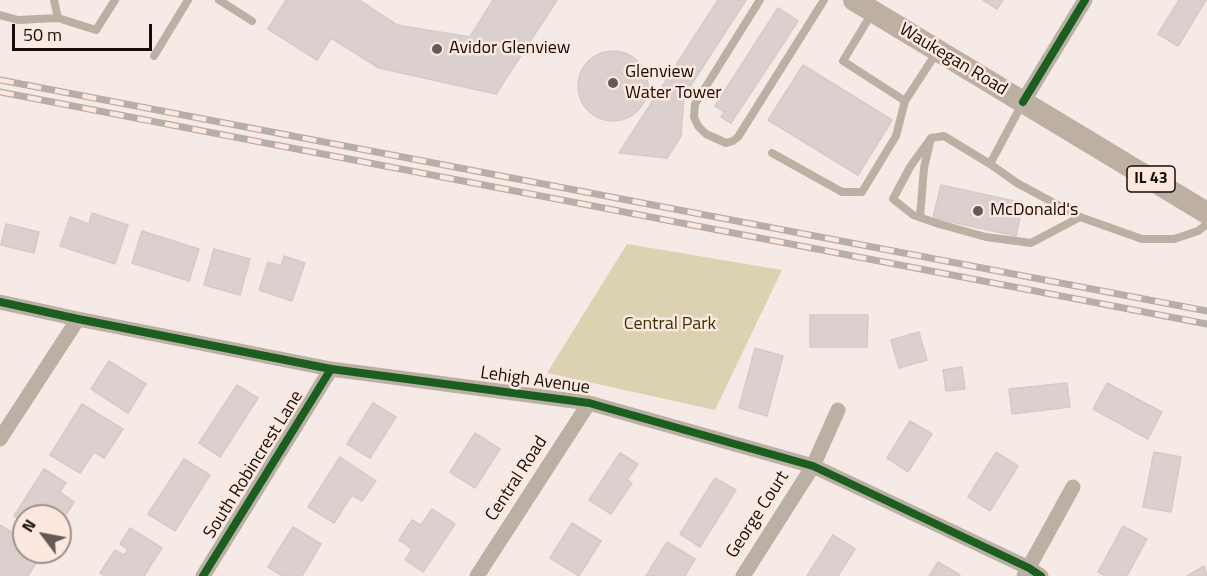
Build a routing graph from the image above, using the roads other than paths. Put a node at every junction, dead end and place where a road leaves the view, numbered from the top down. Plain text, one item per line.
1 (54, 0) edge
2 (115, 0) edge
3 (188, 0) edge
4 (219, 0) edge
5 (760, 0) edge
6 (824, 0) edge
7 (1085, 0) edge
8 (863, 6) edge
9 (0, 15) edge
10 (58, 18) junction
11 (252, 21) dead end
12 (938, 51) junction
13 (153, 56) dead end
14 (905, 101) junction
15 (1023, 102) junction
16 (931, 138) junction
17 (772, 153) dead end
18 (990, 164) junction
19 (1207, 213) edge
20 (1080, 217) junction
21 (920, 218) junction
22 (1207, 225) edge
23 (0, 302) edge
24 (78, 319) junction
25 (331, 369) junction
26 (589, 403) junction
27 (838, 410) dead end
28 (0, 439) edge
29 (813, 466) junction
30 (1073, 487) dead end
31 (1031, 574) edge
32 (203, 576) edge
33 (477, 576) edge
34 (742, 576) edge

1 - 10 lane
2 - 10 lane
3 - 13 lane
4 - 11 lane
5 - 6 lane
7 - 15 street
8 - 12 main road, Waukegan Road / IL 43
8 - 14 lane
9 - 10 lane
12 - 14 lane
12 - 15 main road, Waukegan Road / IL 43
14 - 17 lane
15 - 18 lane
15 - 19 main road, Waukegan Road / IL 43
16 - 18 lane
16 - 21 lane
16 - 21 lane
18 - 20 lane
20 - 21 lane
20 - 22 lane
23 - 24 street, Lehigh Avenue
24 - 25 street, Lehigh Avenue
24 - 28 street
25 - 26 street, Lehigh Avenue
25 - 32 street, South Robincrest Lane
26 - 29 street, Lehigh Avenue
26 - 33 street, Central Road
27 - 29 street, George Court
29 - 31 street, Lehigh Avenue
29 - 34 street, George Court
30 - 31 street

